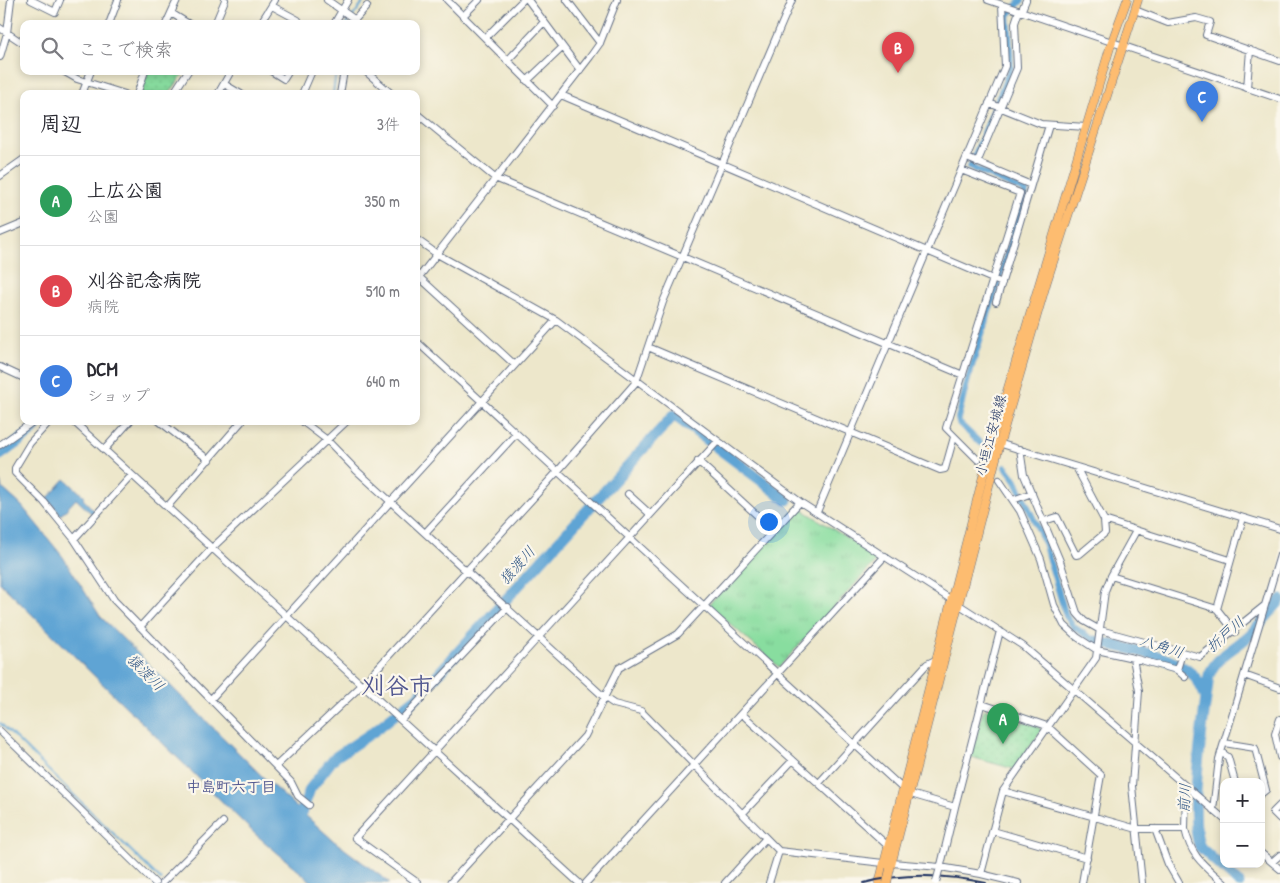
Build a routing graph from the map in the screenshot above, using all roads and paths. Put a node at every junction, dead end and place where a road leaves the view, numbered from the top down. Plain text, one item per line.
1 (12, 0) edge
2 (32, 0) edge
3 (60, 0) edge
4 (118, 0) edge
5 (177, 0) edge
6 (225, 0) edge
7 (327, 0) edge
8 (348, 0) edge
9 (447, 0) edge
10 (479, 0) edge
11 (523, 0) edge
12 (528, 0) edge
13 (567, 0) edge
14 (617, 0) edge
15 (792, 0) edge
16 (988, 0) edge
17 (1026, 0) edge
18 (1127, 0) edge
19 (1138, 0) edge
20 (274, 3) edge
21 (1002, 5) junction
22 (367, 6) dead end
23 (340, 10) junction
24 (1135, 10) junction
25 (1020, 11) junction
26 (171, 14) junction
27 (463, 16) junction
28 (110, 20) edge
29 (168, 20) edge
30 (182, 20) edge
31 (217, 20) edge
32 (263, 20) edge
33 (298, 20) edge
34 (336, 20) edge
35 (350, 20) edge
36 (354, 20) edge
37 (544, 22) junction
38 (0, 28) edge
39 (7, 33) junction
40 (485, 38) junction
41 (20, 41) edge
42 (1112, 41) junction
43 (600, 43) junction
44 (1123, 44) junction
45 (563, 47) junction
46 (1250, 50) junction
47 (0, 57) edge
48 (507, 61) junction
49 (1280, 61) edge
50 (580, 70) junction
51 (70, 75) edge
52 (90, 75) edge
53 (144, 75) edge
54 (185, 75) edge
55 (229, 75) edge
56 (310, 75) edge
57 (343, 75) edge
58 (370, 75) edge
59 (527, 81) junction
60 (87, 82) junction
61 (224, 84) junction
62 (1248, 88) junction
63 (84, 90) edge
64 (112, 90) edge
65 (138, 90) edge
66 (176, 90) edge
67 (220, 90) edge
68 (234, 90) edge
69 (304, 90) edge
70 (341, 90) edge
71 (387, 90) edge
72 (561, 95) junction
73 (1280, 99) edge
74 (990, 103) junction
75 (552, 106) junction
76 (1000, 107) junction
77 (420, 117) edge
78 (1049, 125) junction
79 (1086, 127) junction
80 (967, 158) dead end
81 (20, 162) edge
82 (976, 162) junction
83 (722, 163) junction
84 (962, 170) junction
85 (0, 176) edge
86 (495, 178) junction
87 (1031, 185) junction
88 (20, 226) edge
89 (0, 233) edge
90 (420, 242) edge
91 (928, 251) junction
92 (437, 254) junction
93 (684, 257) junction
94 (420, 276) edge
95 (992, 278) junction
96 (420, 281) edge
97 (1002, 283) junction
98 (996, 302) dead end
99 (556, 320) junction
100 (420, 344) edge
101 (887, 344) junction
102 (423, 347) junction
103 (648, 347) junction
104 (420, 350) edge
105 (515, 365) junction
106 (0, 367) edge
107 (963, 375) junction
108 (20, 376) edge
109 (636, 382) junction
110 (481, 402) junction
111 (28, 425) edge
112 (46, 425) edge
113 (77, 425) edge
114 (126, 425) edge
115 (163, 425) edge
116 (239, 425) edge
117 (307, 425) edge
118 (343, 425) edge
119 (851, 433) junction
120 (516, 434) junction
121 (954, 437) junction
122 (327, 440) junction
123 (996, 442) junction
124 (715, 444) junction
125 (0, 445) edge
126 (1020, 449) junction
127 (104, 450) junction
128 (209, 460) junction
129 (978, 460) dead end
130 (698, 461) junction
131 (1076, 467) junction
132 (557, 472) junction
133 (132, 475) junction
134 (999, 480) dead end
135 (628, 494) dead end
136 (1030, 494) junction
137 (1016, 499) junction
138 (392, 502) junction
139 (800, 502) junction
140 (167, 507) junction
141 (817, 512) junction
142 (650, 514) junction
143 (1243, 518) junction
144 (1104, 520) junction
145 (1044, 521) junction
146 (1280, 529) edge
147 (773, 530) junction
148 (1136, 531) junction
149 (425, 533) junction
150 (630, 537) junction
151 (74, 539) junction
152 (212, 548) junction
153 (1280, 555) edge
154 (886, 556) junction
155 (1230, 560) junction
156 (466, 570) junction
157 (1111, 576) junction
158 (955, 603) junction
159 (704, 605) junction
160 (508, 607) junction
161 (1264, 607) junction
162 (1217, 609) junction
163 (287, 616) junction
164 (140, 627) junction
165 (1000, 631) junction
166 (1100, 632) junction
167 (1235, 632) junction
168 (539, 637) junction
169 (1097, 650) junction
170 (1182, 653) junction
171 (1133, 658) junction
172 (937, 659) junction
173 (1177, 670) junction
174 (779, 673) junction
175 (1244, 675) junction
176 (1185, 676) dead end
177 (362, 685) junction
178 (1074, 688) junction
179 (1280, 688) edge
180 (605, 698) junction
181 (211, 699) junction
182 (982, 704) junction
183 (742, 714) junction
184 (1280, 719) edge
185 (401, 720) junction
186 (1047, 726) junction
187 (0, 731) edge
188 (1136, 743) junction
189 (1224, 744) junction
190 (854, 745) junction
191 (433, 752) junction
192 (1221, 752) junction
193 (1280, 756) edge
194 (793, 760) junction
195 (276, 766) junction
196 (694, 766) junction
197 (1234, 778) edge
198 (1263, 778) edge
199 (819, 784) junction
200 (1186, 788) junction
201 (906, 791) junction
202 (1004, 791) junction
203 (309, 805) dead end
204 (1280, 805) edge
205 (955, 807) junction
206 (1210, 807) junction
207 (742, 814) junction
208 (1220, 816) edge
209 (1094, 817) junction
210 (509, 818) junction
211 (1280, 819) edge
212 (223, 822) dead end
213 (1137, 829) junction
214 (1155, 829) junction
215 (1185, 829) junction
216 (993, 831) junction
217 (766, 838) junction
218 (888, 846) junction
219 (779, 851) junction
220 (1280, 855) edge
221 (1265, 856) edge
222 (1087, 858) junction
223 (1272, 862) junction
224 (883, 863) junction
225 (891, 866) junction
226 (940, 869) junction
227 (1280, 870) edge
228 (981, 874) junction
229 (164, 881) edge
230 (936, 882) edge
231 (155, 883) edge
232 (418, 883) edge
233 (450, 883) edge
234 (579, 883) edge
235 (586, 883) edge
236 (725, 883) edge
237 (769, 883) edge
238 (879, 883) edge
239 (887, 883) edge
240 (1018, 883) edge
241 (1082, 883) edge
242 (1142, 883) edge
243 (1179, 883) edge
244 (1224, 883) edge

1 - 39 street
2 - 3 street
4 - 28 street
5 - 26 street
6 - 31 street
7 - 23 street
8 - 23 street
9 - 27 street
10 - 27 street
11 - 40 street
12 - 37 street
13 - 43 street
14 - 43 street
15 - 83 street
16 - 21 street
17 - 25 street
18 - 42 main road, 小垣江安城線
19 - 24 main road, 小垣江安城線
20 - 32 street
20 - 33 street
21 - 25 street
21 - 74 street
22 - 36 street
23 - 34 street
23 - 35 street
24 - 44 main road, 小垣江安城線
24 - 46 street
25 - 42 street
25 - 76 street
26 - 29 street
26 - 30 street
27 - 40 street
37 - 45 street
37 - 48 street
38 - 39 street
39 - 41 street
39 - 47 street
40 - 48 street
42 - 44 street
42 - 79 main road, 小垣江安城線
43 - 50 street
44 - 62 street
44 - 123 main road, 小垣江安城線
45 - 50 street
45 - 59 street
46 - 49 street
46 - 62 street
48 - 59 street
50 - 72 street
51 - 60 street
52 - 60 street
53 - 65 street
54 - 66 street
55 - 61 street
56 - 69 street
57 - 70 street
58 - 71 street
59 - 75 street
60 - 63 street
60 - 64 street
61 - 67 street
61 - 68 street
62 - 73 street
72 - 75 street
72 - 83 street
74 - 76 street
74 - 84 street
75 - 86 street
76 - 78 street
76 - 82 street
77 - 86 street
78 - 79 street
78 - 87 street
79 - 123 main road, 小垣江安城線
80 - 82 street
81 - 85 street
82 - 87 street
83 - 91 street
83 - 93 street
84 - 91 street
84 - 95 street
86 - 92 street
86 - 93 street
87 - 97 street
88 - 89 street
90 - 92 street
91 - 95 street
91 - 101 street
92 - 94 street
92 - 99 street
93 - 101 street
93 - 103 street
95 - 97 street
95 - 107 street
96 - 105 street
97 - 98 street
99 - 105 street
99 - 109 street
100 - 102 street
101 - 107 street
101 - 119 street
102 - 104 street
102 - 110 street
103 - 109 street
103 - 119 street
105 - 110 street
106 - 108 street
107 - 121 street
109 - 124 street
109 - 132 street
110 - 120 street
110 - 138 street
111 - 125 street
112 - 151 street
113 - 127 street
114 - 127 street
115 - 128 street
116 - 128 street
117 - 122 street
118 - 122 street
119 - 121 street
119 - 141 street
120 - 132 street
120 - 149 street
121 - 129 street
122 - 138 street
122 - 152 street
123 - 126 street
123 - 158 main road, 小垣江安城線
124 - 130 street
124 - 139 street
126 - 131 street
126 - 136 street
127 - 133 street
128 - 140 street
130 - 142 street
130 - 147 street
131 - 143 street
131 - 144 street
132 - 150 street
132 - 156 street
133 - 140 street
133 - 151 street
134 - 137 street
135 - 142 street
136 - 137 street
136 - 145 street
137 - 169 street
138 - 149 street
138 - 163 street
139 - 141 street
139 - 147 street
140 - 152 street
141 - 154 street
142 - 150 street
143 - 146 street
143 - 155 street
144 - 145 street
144 - 148 street
145 - 166 street
147 - 159 street
148 - 155 street
148 - 157 street
149 - 156 street
150 - 159 street
150 - 168 street
151 - 164 street
152 - 163 street
152 - 164 street
153 - 161 street
154 - 158 street
154 - 174 street
155 - 162 street
156 - 160 street
156 - 177 street
157 - 162 street
157 - 166 street
158 - 165 street
158 - 172 main road, 小垣江安城線
158 - 201 main road, 小垣江安城線
159 - 174 street
159 - 180 street
160 - 168 street
160 - 185 street
161 - 167 street
161 - 175 street
162 - 167 street
163 - 177 street
163 - 181 street
164 - 181 street
165 - 178 street
165 - 182 street
166 - 169 street
166 - 170 street
167 - 170 street
168 - 180 street
168 - 191 street
169 - 171 street
169 - 178 street
170 - 173 street
171 - 173 street
171 - 188 street
172 - 190 street
172 - 201 main road, 小垣江安城線
173 - 176 street
174 - 183 street
174 - 190 street
175 - 179 street
175 - 189 street
177 - 185 street
177 - 195 street
178 - 186 street
178 - 188 street
180 - 196 street
180 - 210 street
181 - 195 street
182 - 186 street
182 - 205 street
183 - 194 street
183 - 196 street
184 - 193 street
185 - 191 street
186 - 202 street
186 - 209 street
187 - 231 street
188 - 200 street
188 - 213 street
189 - 192 street
189 - 198 street
190 - 199 street
190 - 201 street
191 - 210 street
191 - 232 street
192 - 197 street
192 - 206 street
194 - 199 street
194 - 207 street
195 - 203 street
196 - 207 street
196 - 235 street
199 - 218 street
200 - 206 street
200 - 215 street
201 - 205 street
201 - 218 main road, 小垣江安城線
201 - 225 main road, 小垣江安城線
202 - 209 street
202 - 216 street
204 - 211 street
205 - 226 street
206 - 208 street
207 - 217 street
209 - 213 street
209 - 222 street
210 - 233 street
210 - 234 street
212 - 229 street
213 - 214 street
213 - 242 street
214 - 215 street
214 - 243 street
215 - 244 street
216 - 222 street
216 - 228 street
217 - 219 street
217 - 236 street
218 - 224 main road, 小垣江安城線
219 - 224 street
219 - 237 street
220 - 223 street
221 - 223 street
222 - 241 street
223 - 227 street
224 - 238 main road, 小垣江安城線
225 - 226 street
225 - 239 main road, 小垣江安城線, bridge
226 - 228 street
226 - 230 street, bridge
228 - 240 street

